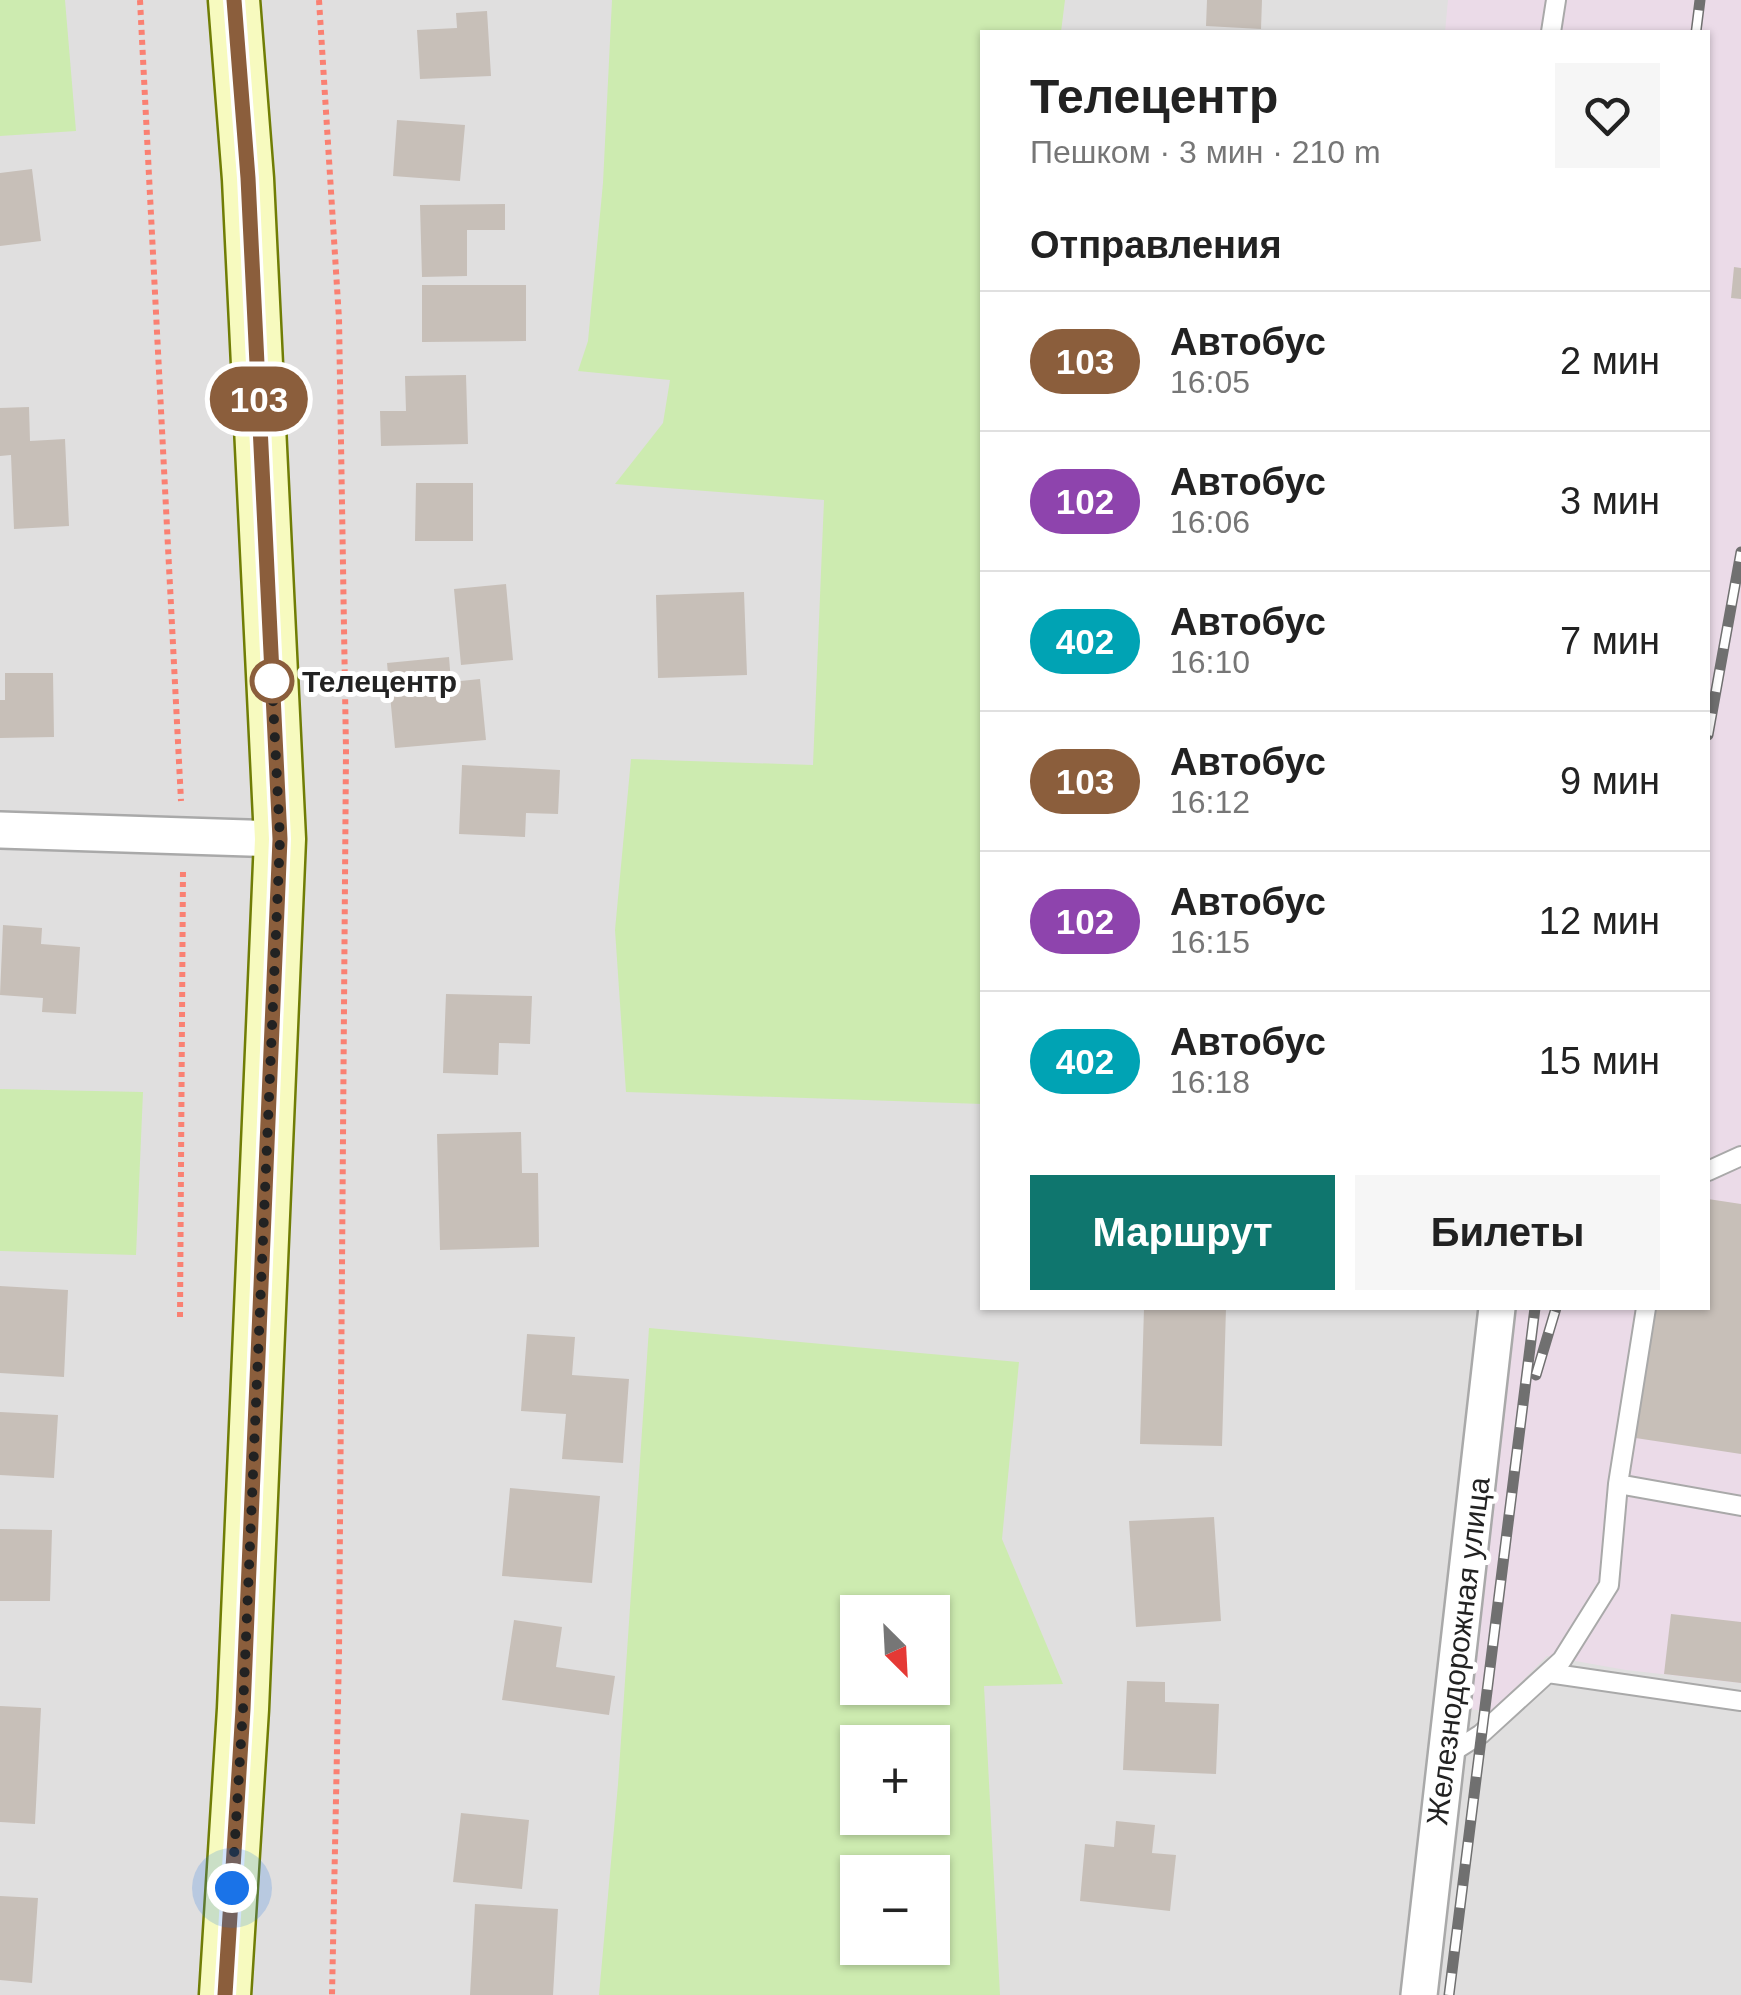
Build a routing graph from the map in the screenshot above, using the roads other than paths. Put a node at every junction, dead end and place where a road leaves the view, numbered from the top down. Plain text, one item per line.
1 (234, 0) edge
2 (1556, 0) edge
3 (1551, 30) edge
4 (0, 830) edge
5 (280, 839) junction
6 (1741, 1156) edge
7 (1710, 1170) edge
8 (1497, 1310) edge
9 (1646, 1310) edge
10 (1618, 1484) junction
11 (1741, 1506) edge
12 (1548, 1673) junction
13 (1741, 1701) edge
14 (1446, 1756) junction
15 (226, 1995) edge
16 (1419, 1995) edge

1 - 5 main road
2 - 3 lane
4 - 5 street
5 - 15 main road
6 - 7 lane
8 - 14 street, Железнодорожная улица
9 - 10 lane
10 - 11 lane
10 - 12 lane
12 - 13 lane
12 - 14 lane
14 - 16 street, Железнодорожная улица

